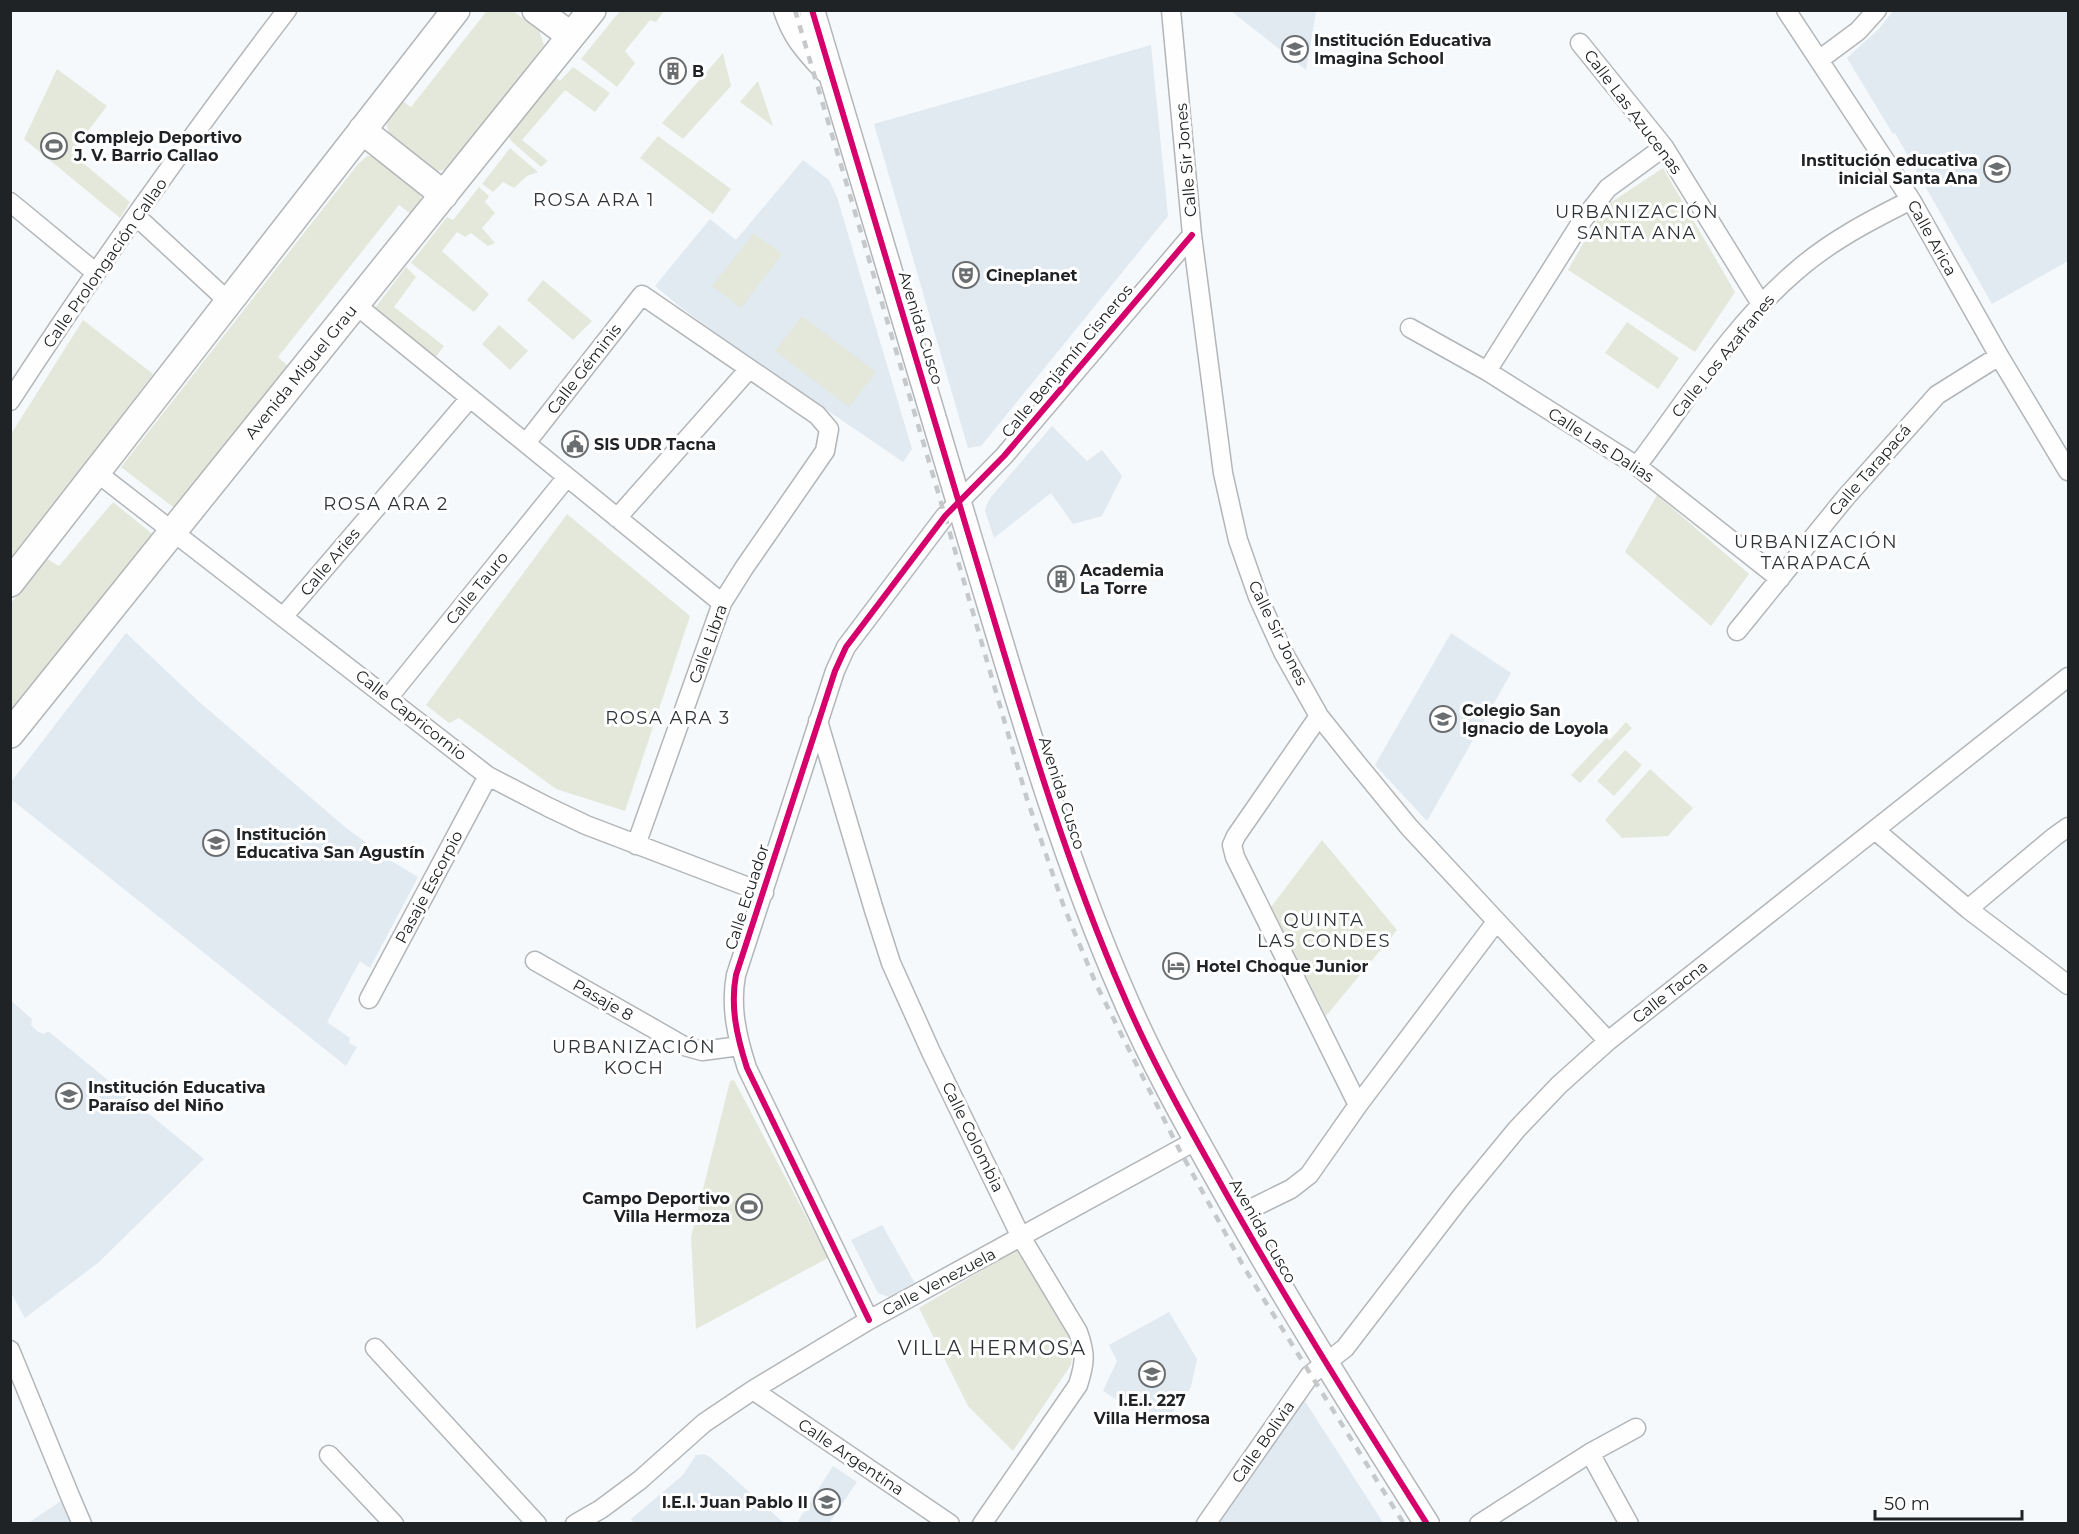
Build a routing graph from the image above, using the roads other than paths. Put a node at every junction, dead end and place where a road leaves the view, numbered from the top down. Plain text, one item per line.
1 (287, 10) edge
2 (456, 10) edge
3 (536, 10) edge
4 (592, 10) edge
5 (786, 10) edge
6 (812, 10) edge
7 (1171, 10) edge
8 (1786, 10) edge
9 (1876, 10) edge
10 (571, 36) junction
11 (1580, 43) dead end
12 (1819, 60) junction
13 (831, 76) junction
14 (362, 130) junction
15 (1664, 147) junction
16 (444, 195) junction
17 (1911, 200) junction
18 (10, 202) edge
19 (136, 217) junction
20 (1192, 235) junction
21 (95, 272) junction
22 (229, 302) junction
23 (1761, 304) junction
24 (356, 305) junction
25 (1410, 328) dead end
26 (1999, 356) junction
27 (749, 369) junction
28 (1487, 372) junction
29 (470, 398) junction
30 (10, 401) edge
31 (526, 443) junction
32 (2067, 465) edge
33 (1637, 466) junction
34 (96, 472) junction
35 (567, 477) junction
36 (959, 502) junction
37 (616, 518) junction
38 (174, 531) junction
39 (1780, 579) junction
40 (10, 583) edge
41 (722, 603) junction
42 (284, 617) junction
43 (1737, 632) dead end
44 (2068, 677) edge
45 (388, 698) junction
46 (1319, 716) junction
47 (818, 721) junction
48 (10, 734) edge
49 (488, 776) junction
50 (2068, 827) edge
51 (1875, 830) junction
52 (636, 845) junction
53 (764, 893) junction
54 (1968, 909) junction
55 (1496, 922) junction
56 (535, 961) dead end
57 (2068, 985) edge
58 (369, 999) dead end
59 (1608, 1041) junction
60 (740, 1046) junction
61 (1358, 1106) junction
62 (1197, 1140) junction
63 (1238, 1215) junction
64 (1021, 1237) junction
65 (869, 1320) junction
66 (375, 1348) dead end
67 (10, 1350) edge
68 (1325, 1363) junction
69 (753, 1390) junction
70 (1636, 1428) dead end
71 (1590, 1453) junction
72 (328, 1455) dead end
73 (82, 1524) edge
74 (393, 1524) edge
75 (537, 1524) edge
76 (575, 1524) edge
77 (950, 1524) edge
78 (982, 1524) edge
79 (1206, 1524) edge
80 (1427, 1524) edge
81 (1479, 1524) edge
82 (1629, 1524) edge

1 - 19 street, Calle Prolongación Callao
2 - 14 main road
3 - 10 main road
4 - 10 main road, Avenida Miguel Grau
5 - 13 main road, Avenida Cusco
6 - 13 main road, Avenida Cusco
7 - 20 street, Calle Sir Jones
8 - 12 street, Calle Arica
9 - 12 street
10 - 16 main road, Avenida Miguel Grau
11 - 15 street, Calle Las Azucenas
12 - 17 street, Calle Arica
13 - 36 main road, Avenida Cusco
14 - 16 main road
14 - 22 main road
15 - 23 street, Calle Las Azucenas
15 - 28 street
16 - 24 main road, Avenida Miguel Grau
17 - 23 street, Calle Los Azafranes
17 - 26 street, Calle Arica
18 - 21 street
19 - 21 street, Calle Prolongación Callao
19 - 22 street
20 - 36 street, Calle Benjamín Cisneros
20 - 46 street, Calle Sir Jones
21 - 30 street, Calle Prolongación Callao
22 - 34 main road
23 - 33 street, Calle Los Azafranes
24 - 29 street
24 - 38 main road, Avenida Miguel Grau
25 - 28 street, Calle Las Dalias
26 - 32 street, Calle Arica
26 - 39 street, Calle Tarapacá
27 - 31 street, Calle Géminis
27 - 37 street
27 - 41 street, Calle Libra
28 - 33 street, Calle Las Dalias
29 - 31 street
29 - 42 street, Calle Aries
31 - 35 street
33 - 39 street, Calle Las Dalias
34 - 38 street, Calle Capricornio
34 - 40 main road
35 - 37 street
35 - 45 street, Calle Tauro
36 - 47 street, Calle Ecuador
36 - 62 main road, Avenida Cusco
37 - 41 street
38 - 42 street, Calle Capricornio
38 - 48 main road, Avenida Miguel Grau
39 - 43 street, Calle Tarapacá
41 - 52 street, Calle Libra
42 - 45 street, Calle Capricornio
44 - 51 street, Calle Tacna
45 - 49 street, Calle Capricornio
46 - 55 street, Calle Sir Jones
46 - 61 street
47 - 53 street, Calle Ecuador
47 - 64 street, Calle Colombia
49 - 52 street, Calle Capricornio
49 - 58 street, Pasaje Escorpio
50 - 54 street
51 - 54 street
51 - 59 street, Calle Tacna
52 - 53 street, Calle Capricornio
53 - 60 street, Calle Ecuador
54 - 57 street
55 - 59 street, Calle Sir Jones
55 - 61 street
56 - 60 street, Pasaje 8
59 - 68 street, Calle Tacna
60 - 65 street, Calle Ecuador
61 - 63 street
62 - 63 main road, Avenida Cusco
62 - 64 street, Calle Venezuela
63 - 68 main road, Avenida Cusco
64 - 65 street, Calle Venezuela
64 - 78 street, Calle Colombia
65 - 69 street, Calle Venezuela
66 - 75 street
67 - 73 street
68 - 79 street, Calle Bolivia
68 - 80 main road, Avenida Cusco
69 - 76 street, Calle Venezuela
69 - 77 street, Calle Argentina
70 - 71 street
71 - 81 street
71 - 82 street
72 - 74 street

